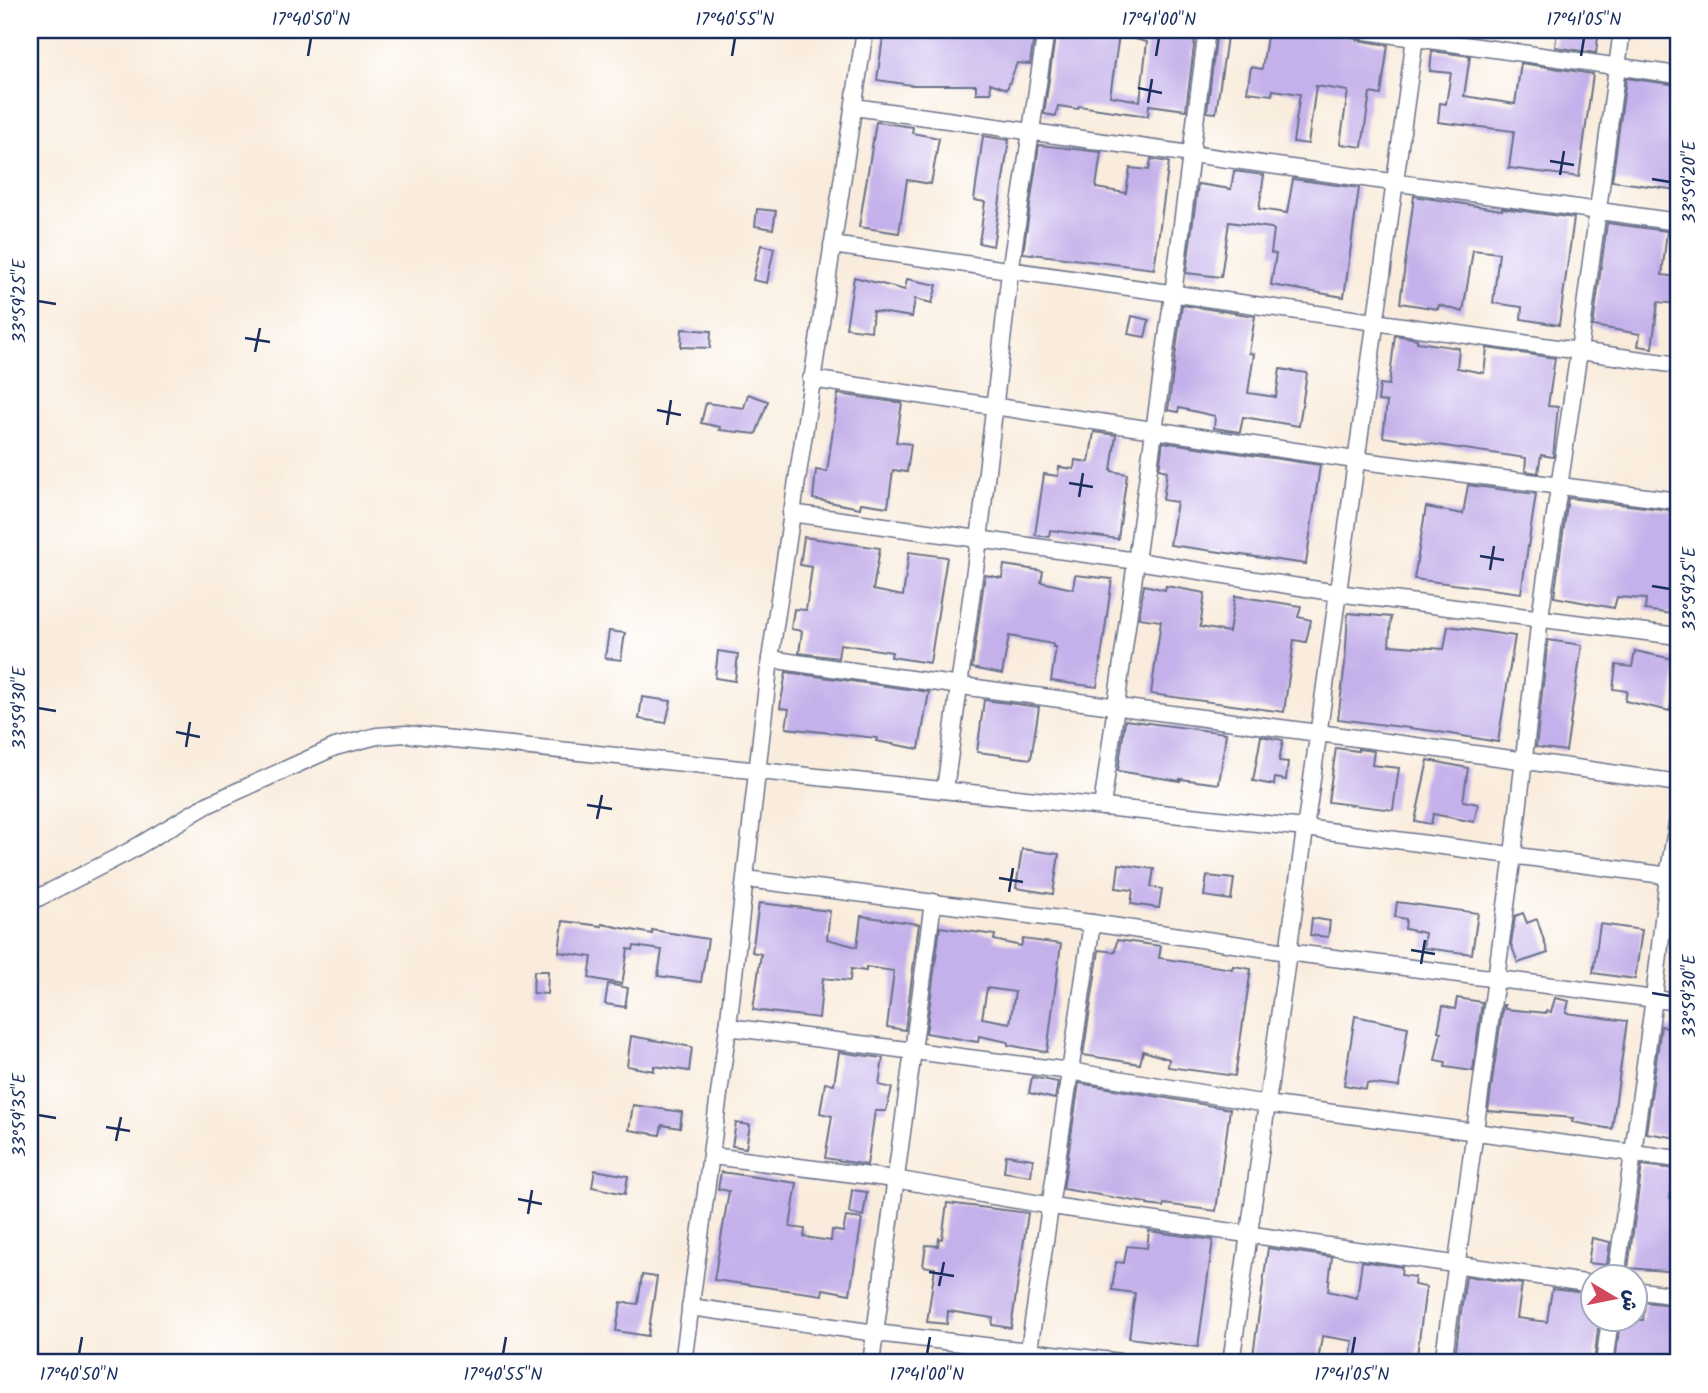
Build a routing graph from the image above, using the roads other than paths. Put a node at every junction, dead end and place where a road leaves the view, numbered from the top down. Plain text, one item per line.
1 (865, 30) edge
2 (1046, 30) edge
3 (1207, 30) edge
4 (1358, 30) edge
5 (1622, 30) edge
6 (1416, 34) edge
7 (1617, 68) junction
8 (1678, 75) edge
9 (854, 107) junction
10 (1032, 132) junction
11 (1192, 155) junction
12 (1395, 182) junction
13 (1598, 212) junction
14 (1678, 222) edge
15 (832, 245) junction
16 (1010, 272) junction
17 (1173, 295) junction
18 (1375, 323) junction
19 (1579, 351) junction
20 (1678, 365) edge
21 (811, 379) junction
22 (993, 407) junction
23 (1154, 431) junction
24 (1355, 460) junction
25 (1559, 486) junction
26 (1678, 501) edge
27 (791, 513) junction
28 (979, 540) junction
29 (1137, 561) junction
30 (1337, 593) junction
31 (1540, 617) junction
32 (1678, 636) edge
33 (770, 659) junction
34 (959, 687) junction
35 (1116, 707) junction
36 (1317, 734) junction
37 (1526, 760) junction
38 (757, 772) junction
39 (1678, 783) edge
40 (945, 789) junction
41 (1102, 807) junction
42 (1678, 819) edge
43 (1305, 828) junction
44 (1513, 855) junction
45 (1673, 877) edge
46 (746, 880) junction
47 (30, 902) edge
48 (933, 902) junction
49 (1092, 923) junction
50 (1287, 952) junction
51 (1497, 978) junction
52 (1654, 998) junction
53 (1678, 1002) edge
54 (728, 1027) junction
55 (913, 1052) junction
56 (1070, 1071) junction
57 (1266, 1104) junction
58 (1475, 1131) junction
59 (1632, 1152) junction
60 (712, 1156) junction
61 (1678, 1159) edge
62 (894, 1179) junction
63 (1052, 1206) junction
64 (1249, 1235) junction
65 (1618, 1264) edge
66 (1457, 1266) junction
67 (1578, 1282) edge
68 (1648, 1292) edge
69 (1678, 1296) edge
70 (690, 1307) junction
71 (876, 1333) junction
72 (1608, 1334) edge
73 (1028, 1357) edge
74 (683, 1363) edge
75 (871, 1363) edge
76 (1129, 1363) edge
77 (1231, 1363) edge
78 (1443, 1363) edge
79 (1604, 1363) edge

1 - 9 street
2 - 10 street
3 - 11 street
4 - 6 street
5 - 7 street
6 - 7 street
6 - 12 street
7 - 8 street
7 - 13 street
9 - 10 street
9 - 15 street
10 - 11 street
10 - 16 street
11 - 12 street
11 - 17 street
12 - 13 street
12 - 18 street
13 - 14 street
13 - 19 street
15 - 16 street
15 - 21 street
16 - 17 street
16 - 22 street
17 - 18 street
17 - 23 street
18 - 19 street
18 - 24 street
19 - 20 street
19 - 25 street
21 - 22 street
21 - 27 street
22 - 23 street
22 - 28 street
23 - 24 street
23 - 29 street
24 - 25 street
24 - 30 street
25 - 26 street
25 - 31 street
27 - 28 street
27 - 33 street
28 - 29 street
28 - 34 street
29 - 30 street
29 - 35 street
30 - 31 street
30 - 36 street
31 - 32 street
31 - 37 street
33 - 34 street
33 - 38 street
34 - 35 street
34 - 40 street
35 - 36 street
35 - 41 street
36 - 37 street
36 - 43 street
37 - 39 street
37 - 44 street
38 - 40 street
38 - 46 street
38 - 47 street
40 - 41 street
41 - 43 street
42 - 45 street
43 - 44 street
43 - 50 street
44 - 45 street
44 - 51 street
45 - 52 street
46 - 48 street
46 - 54 street
48 - 49 street
48 - 55 street
49 - 50 street
49 - 56 street
50 - 51 street
50 - 57 street
51 - 52 street
51 - 58 street
52 - 53 street
52 - 59 street
54 - 55 street
54 - 60 street
55 - 56 street
55 - 62 street
56 - 57 street
56 - 63 street
57 - 58 street
57 - 64 street
58 - 59 street
58 - 66 street
59 - 61 street
59 - 65 street
60 - 62 street
60 - 70 street
62 - 63 street
62 - 71 street
63 - 64 street
63 - 73 street
64 - 66 street
64 - 77 street
66 - 67 street
66 - 78 street
68 - 69 street
70 - 71 street
70 - 74 street
71 - 73 street
71 - 75 street
72 - 79 street
73 - 76 street

